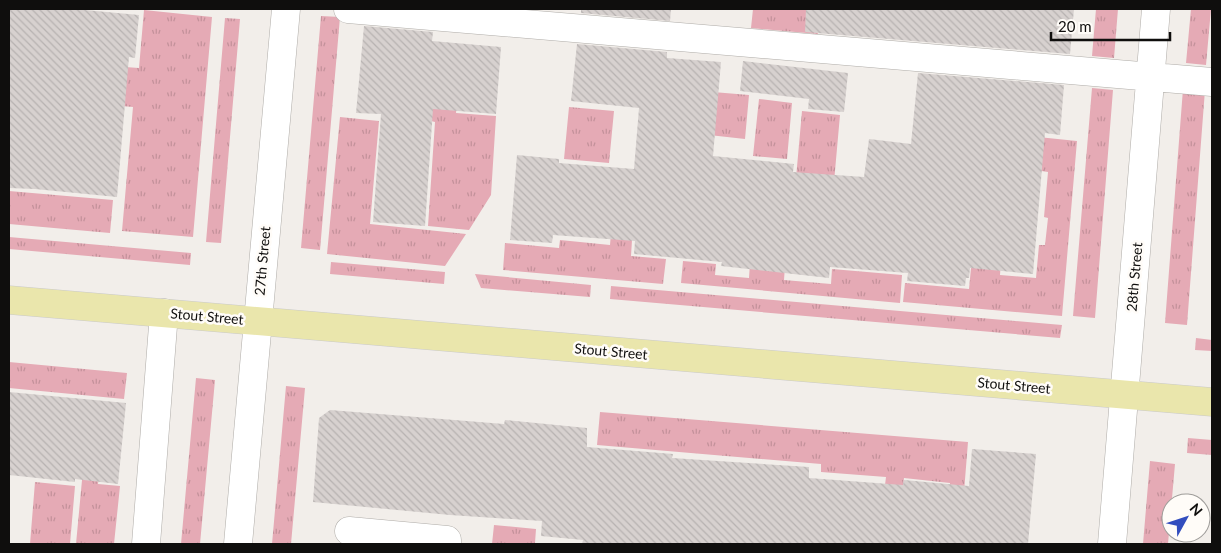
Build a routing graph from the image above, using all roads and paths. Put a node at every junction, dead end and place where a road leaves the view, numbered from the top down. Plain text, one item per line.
1 (286, 9) edge
2 (348, 9) edge
3 (1156, 9) edge
4 (1150, 78) junction
5 (1212, 82) edge
6 (9, 300) edge
7 (164, 313) junction
8 (257, 321) junction
9 (1124, 395) junction
10 (1212, 402) edge
11 (349, 531) dead end
12 (146, 544) edge
13 (238, 544) edge
14 (447, 544) edge
15 (1112, 544) edge

1 - 8 street, 27th Street
2 - 4 street
3 - 4 street, 28th Street
4 - 5 street
4 - 9 street, 28th Street
6 - 7 main road, Stout Street
7 - 8 main road, Stout Street
7 - 12 street
8 - 9 main road, Stout Street
8 - 13 street, 27th Street
9 - 10 main road, Stout Street
9 - 15 street, 28th Street
11 - 14 street

